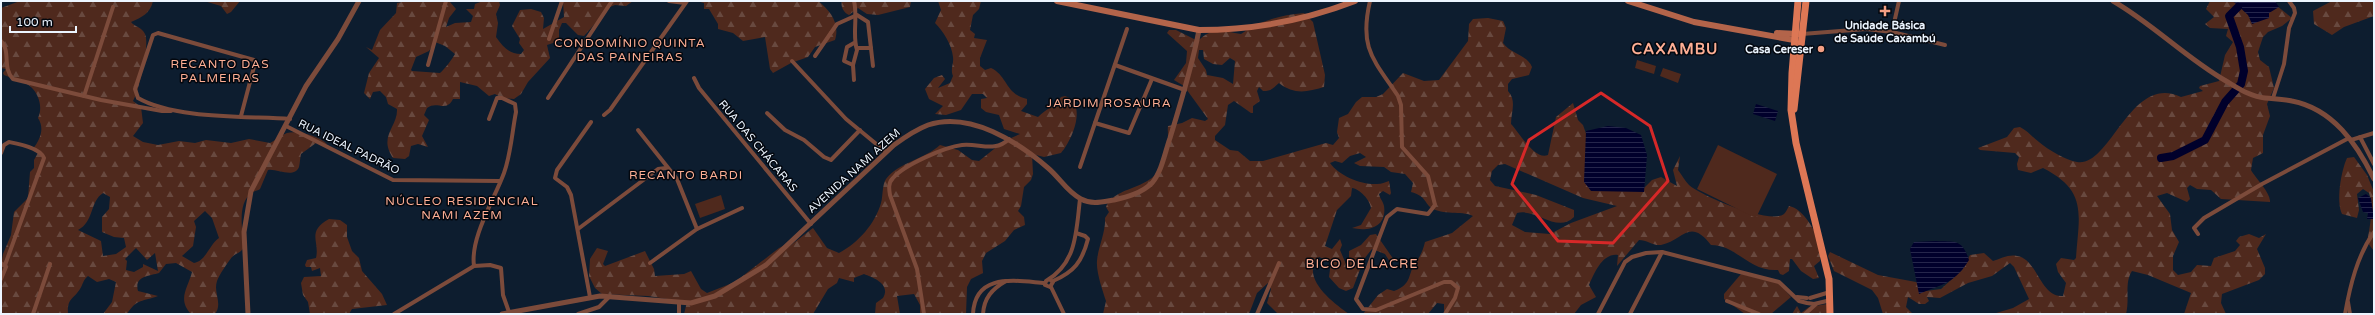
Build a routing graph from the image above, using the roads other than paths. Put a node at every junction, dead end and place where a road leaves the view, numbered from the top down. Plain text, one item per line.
1 (359, 1) edge
2 (446, 1) edge
3 (562, 1) edge
4 (612, 1) edge
5 (669, 1) edge
6 (854, 1) edge
7 (1057, 1) edge
8 (1355, 1) edge
9 (1370, 1) edge
10 (1628, 1) edge
11 (1798, 1) edge
12 (1806, 1) edge
13 (1899, 1) edge
14 (2112, 1) edge
15 (2289, 1) edge
16 (686, 2) edge
17 (112, 7) dead end
18 (857, 15) junction
19 (1127, 29) dead end
20 (1199, 30) junction
21 (1892, 32) junction
22 (1797, 36) junction
23 (549, 39) dead end
24 (1, 40) edge
25 (854, 43) junction
26 (1945, 44) dead end
27 (857, 48) junction
28 (871, 48) junction
29 (816, 56) dead end
30 (792, 61) dead end
31 (428, 65) dead end
32 (853, 65) junction
33 (1115, 65) junction
34 (873, 66) dead end
35 (694, 78) dead end
36 (1152, 79) junction
37 (854, 80) dead end
38 (1185, 90) junction
39 (84, 96) junction
40 (548, 98) dead end
41 (2273, 98) junction
42 (178, 110) junction
43 (767, 113) dead end
44 (604, 115) dead end
45 (241, 116) junction
46 (290, 119) junction
47 (489, 119) dead end
48 (591, 122) dead end
49 (1095, 123) junction
50 (286, 126) junction
51 (638, 130) dead end
52 (860, 130) junction
53 (2374, 133) edge
54 (2360, 137) junction
55 (1009, 139) junction
56 (2350, 139) junction
57 (886, 152) junction
58 (1, 153) edge
59 (2374, 164) edge
60 (1080, 167) dead end
61 (666, 168) junction
62 (2374, 179) edge
63 (500, 181) junction
64 (1080, 199) junction
65 (742, 208) dead end
66 (811, 224) junction
67 (578, 229) junction
68 (697, 229) junction
69 (2374, 232) edge
70 (1076, 233) junction
71 (2198, 234) dead end
72 (1662, 252) junction
73 (650, 263) dead end
74 (1279, 263) dead end
75 (3, 264) edge
76 (50, 264) dead end
77 (474, 266) junction
78 (1, 280) edge
79 (1051, 280) junction
80 (1006, 281) junction
81 (1045, 283) junction
82 (1051, 287) junction
83 (1830, 292) junction
84 (610, 296) junction
85 (590, 297) junction
86 (1797, 297) junction
87 (1831, 300) junction
88 (2348, 300) junction
89 (1727, 301) dead end
90 (679, 303) junction
91 (1817, 304) junction
92 (508, 312) junction
93 (33, 314) edge
94 (248, 314) edge
95 (394, 314) edge
96 (502, 314) edge
97 (578, 314) edge
98 (680, 314) edge
99 (924, 314) edge
100 (973, 314) edge
101 (983, 314) edge
102 (1064, 314) edge
103 (1257, 314) edge
104 (1445, 314) edge
105 (1598, 314) edge
106 (1630, 314) edge
107 (1759, 314) edge
108 (1806, 314) edge
109 (1830, 314) edge
110 (2345, 314) edge
111 (2350, 314) edge

1 - 46 street
2 - 31 street
3 - 23 street
4 - 40 street
5 - 16 street
6 - 18 street
7 - 20 main road
8 - 20 main road
9 - 104 street
10 - 22 main road
11 - 22 main road
12 - 22 main road
13 - 21 street
14 - 41 street
15 - 41 street
16 - 44 street
17 - 39 street
18 - 25 street
18 - 28 street
18 - 29 street
19 - 33 street
20 - 38 street
21 - 22 street
21 - 26 street
22 - 83 main road
24 - 39 street
25 - 27 street
25 - 32 street
27 - 28 street
27 - 32 street
28 - 34 street
30 - 52 street
32 - 37 street
33 - 36 street
33 - 49 street
35 - 66 street, RUA DAS CHÁCARAS
36 - 38 street
36 - 49 street
38 - 64 street
39 - 42 street
41 - 56 street
42 - 45 street
42 - 45 street
43 - 52 street
45 - 46 street
46 - 50 street
47 - 63 street
48 - 67 street
49 - 60 street
50 - 63 street, RUA IDEAL PADRÃO
50 - 94 street
51 - 61 street
52 - 57 street
53 - 54 street
54 - 56 street
54 - 59 street
55 - 57 street, AVENIDA NAMI AZEM
55 - 64 street, AVENIDA NAMI AZEM
55 - 99 street
56 - 62 street
56 - 71 street
57 - 66 street, AVENIDA NAMI AZEM
58 - 75 street
61 - 67 street
61 - 68 street
63 - 77 street
64 - 70 street
65 - 68 street
66 - 90 street, AVENIDA NAMI AZEM
67 - 85 street
68 - 73 street
69 - 88 street
70 - 79 street
70 - 79 street
72 - 86 street
72 - 105 street
72 - 106 street
74 - 103 street
75 - 78 street
76 - 93 street
77 - 92 street
77 - 95 street
79 - 81 street
79 - 82 street
80 - 81 street
80 - 100 street
80 - 101 street
81 - 82 street
82 - 102 street
83 - 86 street
83 - 87 main road
84 - 85 street, AVENIDA NAMI AZEM
84 - 90 street, AVENIDA NAMI AZEM
84 - 97 street
85 - 92 street, AVENIDA NAMI AZEM
86 - 91 street
87 - 91 street
87 - 109 main road
88 - 110 street
88 - 111 street
89 - 107 street
90 - 98 street
91 - 108 street
92 - 96 street, AVENIDA NAMI AZEM

